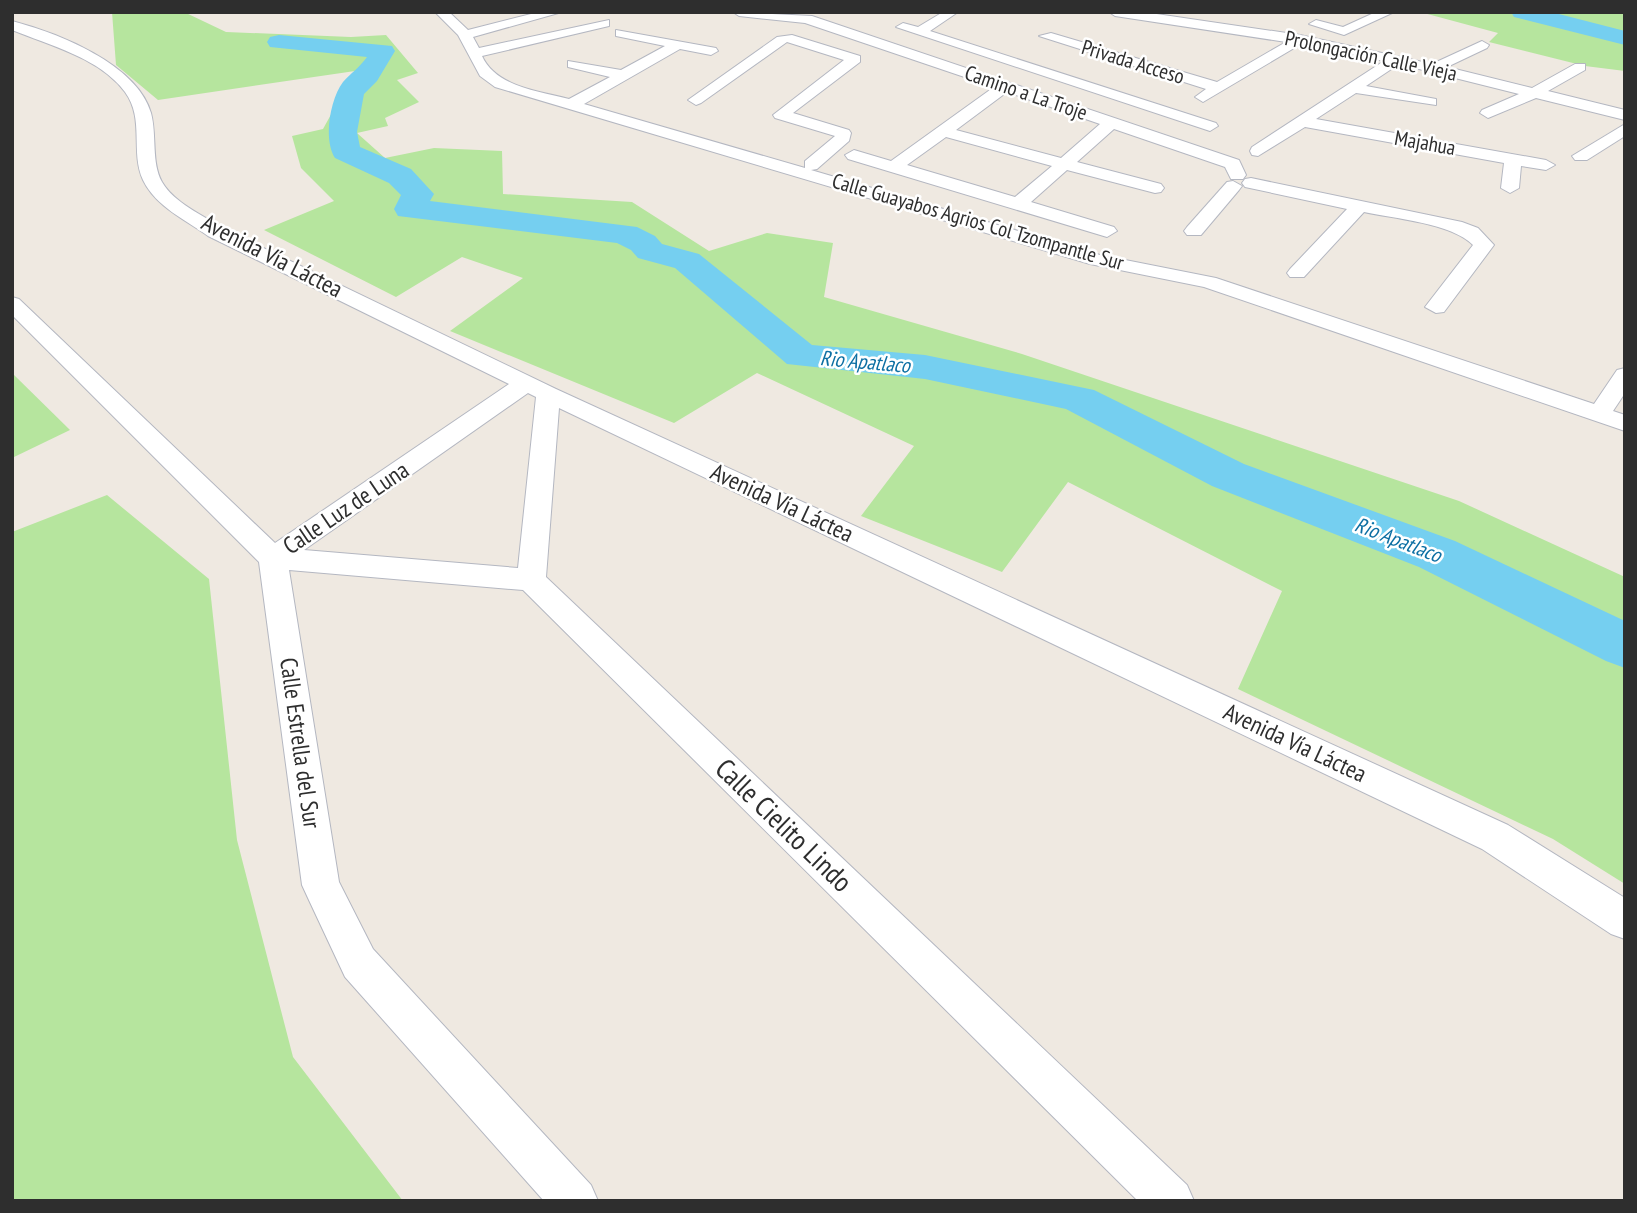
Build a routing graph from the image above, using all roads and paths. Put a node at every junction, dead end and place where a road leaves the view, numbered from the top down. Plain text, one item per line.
1 (440, 12) edge
2 (556, 12) edge
3 (739, 12) edge
4 (952, 12) edge
5 (1115, 12) edge
6 (1382, 12) edge
7 (762, 14) edge
8 (812, 15) edge
9 (1306, 21) dead end
10 (604, 23) dead end
11 (12, 25) edge
12 (903, 27) dead end
13 (920, 32) junction
14 (621, 33) dead end
15 (465, 34) junction
16 (1046, 36) dead end
17 (788, 38) junction
18 (1300, 39) junction
19 (679, 44) junction
20 (1482, 45) dead end
21 (711, 51) dead end
22 (472, 54) junction
23 (1398, 58) junction
24 (573, 64) dead end
25 (1580, 67) dead end
26 (1434, 68) junction
27 (623, 75) junction
28 (1006, 86) junction
29 (1219, 88) junction
30 (1354, 88) junction
31 (1532, 94) junction
32 (696, 100) dead end
33 (1431, 102) dead end
34 (570, 105) junction
35 (1488, 113) dead end
36 (1172, 114) junction
37 (1625, 115) edge
38 (1112, 122) junction
39 (1304, 122) junction
40 (1210, 126) dead end
41 (1625, 129) edge
42 (942, 131) junction
43 (1374, 134) junction
44 (1258, 151) dead end
45 (854, 155) dead end
46 (1373, 155) dead end
47 (1581, 156) dead end
48 (1513, 159) junction
49 (1064, 164) junction
50 (811, 165) dead end
51 (1546, 165) dead end
52 (894, 167) junction
53 (1240, 181) junction
54 (1155, 188) dead end
55 (1510, 188) dead end
56 (1018, 204) junction
57 (1359, 207) junction
58 (1107, 231) dead end
59 (1194, 231) dead end
60 (1297, 273) dead end
61 (12, 303) edge
62 (1436, 307) dead end
63 (1625, 375) edge
64 (537, 388) junction
65 (1599, 414) junction
66 (1625, 422) edge
67 (273, 558) junction
68 (531, 580) junction
69 (1625, 920) edge
70 (575, 1201) edge
71 (1171, 1201) edge

1 - 15 street, Calle Guayabos Agrios Col Tzompantle Sur
2 - 15 street
3 - 7 street, Camino a La Troje
4 - 13 street
5 - 18 street, Prolongación Calle Vieja
6 - 9 street
7 - 8 street, Camino a La Troje
8 - 17 street
8 - 28 street, Camino a La Troje
10 - 22 street
11 - 64 street, Avenida Vía Láctea
12 - 13 street, Privada Acceso
13 - 36 street, Privada Acceso
14 - 19 street
15 - 22 street, Calle Guayabos Agrios Col Tzompantle Sur
16 - 29 street, Privada Acceso
17 - 32 street
17 - 50 street
18 - 23 street, Prolongación Calle Vieja
18 - 29 street, Privada Acceso
19 - 21 street
19 - 27 street
20 - 26 street
22 - 34 street, Calle Guayabos Agrios Col Tzompantle Sur
23 - 26 street, Prolongación Calle Vieja
23 - 30 street
24 - 27 street
25 - 31 street
26 - 31 street, Prolongación Calle Vieja
27 - 34 street
28 - 38 street, Camino a La Troje
28 - 42 street
29 - 36 street, Privada Acceso
30 - 33 street
30 - 39 street
31 - 35 street
31 - 37 street, Prolongación Calle Vieja
34 - 65 street, Calle Guayabos Agrios Col Tzompantle Sur
36 - 40 street, Privada Acceso
38 - 49 street
38 - 53 street, Camino a La Troje
39 - 43 street, Majahua
39 - 44 street
41 - 47 street
42 - 49 street
42 - 52 street
43 - 46 street
43 - 48 street, Majahua
45 - 52 street
48 - 51 street, Majahua
48 - 55 street
49 - 54 street
49 - 56 street
52 - 56 street
53 - 57 street
53 - 59 street
56 - 58 street
57 - 60 street
57 - 62 street
61 - 67 street
63 - 65 street
64 - 67 street, Calle Luz de Luna
64 - 68 street
64 - 69 street, Avenida Vía Láctea
65 - 66 street, Calle Guayabos Agrios Col Tzompantle Sur
67 - 68 street, Calle Luz de Luna
67 - 70 street, Calle Estrella del Sur
68 - 71 street, Calle Cielito Lindo

